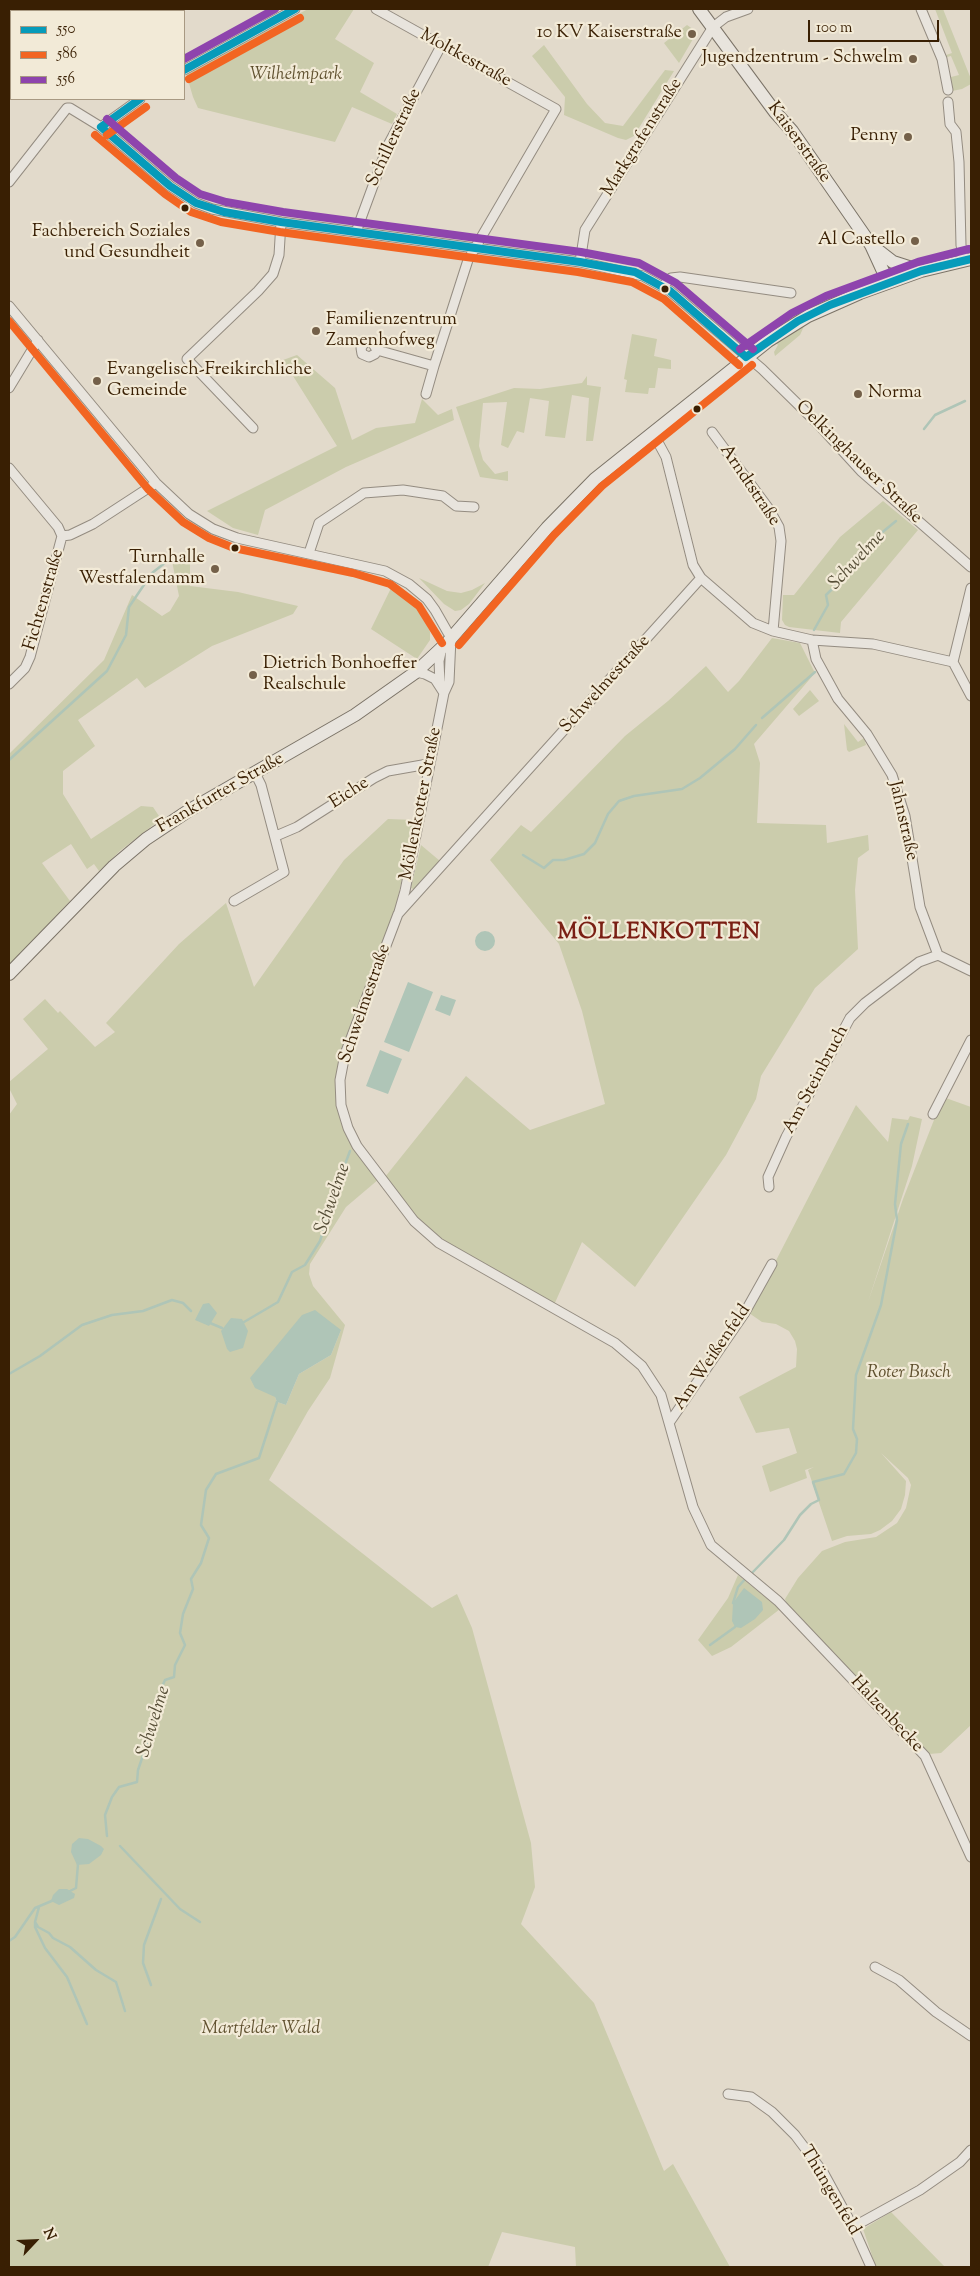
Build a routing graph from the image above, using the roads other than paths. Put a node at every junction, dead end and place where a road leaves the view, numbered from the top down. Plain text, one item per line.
1 (295, 9) edge
2 (376, 9) edge
3 (699, 9) edge
4 (748, 9) edge
5 (921, 9) edge
6 (713, 27) junction
7 (441, 46) junction
8 (185, 69) edge
9 (948, 90) dead end
10 (139, 100) edge
11 (948, 102) dead end
12 (102, 127) junction
13 (9, 182) edge
14 (281, 222) junction
15 (356, 232) junction
16 (871, 245) junction
17 (474, 248) junction
18 (968, 259) edge
19 (580, 262) junction
20 (921, 271) junction
21 (888, 282) junction
22 (663, 286) junction
23 (791, 293) dead end
24 (9, 306) edge
25 (38, 340) junction
26 (376, 350) dead end
27 (746, 357) junction
28 (434, 366) junction
29 (9, 388) edge
30 (426, 394) dead end
31 (253, 428) dead end
32 (653, 432) junction
33 (712, 432) dead end
34 (9, 468) edge
35 (156, 483) junction
36 (474, 507) dead end
37 (62, 536) junction
38 (309, 553) junction
39 (971, 567) edge
40 (701, 578) junction
41 (971, 588) edge
42 (773, 631) junction
43 (451, 638) junction
44 (812, 640) junction
45 (438, 656) junction
46 (953, 662) junction
47 (450, 668) junction
48 (416, 672) junction
49 (9, 684) edge
50 (442, 689) junction
51 (971, 696) edge
52 (428, 764) junction
53 (254, 773) junction
54 (276, 836) junction
55 (234, 901) dead end
56 (398, 914) junction
57 (938, 955) junction
58 (971, 971) edge
59 (9, 974) edge
60 (971, 1040) edge
61 (933, 1114) dead end
62 (768, 1187) dead end
63 (772, 1264) dead end
64 (669, 1423) junction
65 (812, 1636) joint
66 (971, 1857) edge
67 (875, 1967) dead end
68 (971, 2036) edge
69 (728, 2094) dead end
70 (971, 2150) edge
71 (853, 2227) junction
72 (871, 2267) edge

1 - 8 street
2 - 7 street, Moltkestraße
3 - 6 main road, Kaiserstraße
4 - 6 street, Markgrafenstraße
5 - 9 street
6 - 16 main road, Kaiserstraße
6 - 19 street, Markgrafenstraße
7 - 15 street, Schillerstraße
7 - 17 street, Moltkestraße
10 - 12 street
11 - 18 street
12 - 13 street, Oelkinghauser Straße
12 - 14 street, Oelkinghauser Straße
14 - 15 street, Oelkinghauser Straße
14 - 31 street
15 - 17 street, Oelkinghauser Straße
16 - 20 main road
16 - 21 main road, Kaiserstraße
17 - 19 street, Oelkinghauser Straße
17 - 28 street
18 - 20 main road
19 - 22 street, Oelkinghauser Straße
20 - 21 main road
21 - 27 main road
22 - 23 street
22 - 27 street, Oelkinghauser Straße
24 - 25 street
25 - 29 street
25 - 35 street
26 - 28 street
27 - 32 main road
27 - 39 street, Oelkinghauser Straße
28 - 30 street
32 - 40 street
32 - 43 main road
33 - 42 street, Arndtstraße
34 - 37 street, Fichtenstraße
35 - 37 street
35 - 38 street
36 - 38 street
37 - 49 street, Fichtenstraße
38 - 43 street
40 - 42 street
40 - 56 street, Schwelmestraße
41 - 46 street
42 - 44 street
43 - 45 main road, Frankfurter Straße
43 - 47 street, Möllenkotter Straße
44 - 46 street
44 - 57 street, Jahnstraße
45 - 47 street
45 - 48 main road, Frankfurter Straße
45 - 50 street, Möllenkotter Straße
46 - 51 street
47 - 50 street, Möllenkotter Straße
48 - 50 street
48 - 53 main road, Frankfurter Straße
50 - 52 street, Möllenkotter Straße
52 - 54 street, Eiche
52 - 56 street, Möllenkotter Straße
53 - 54 street
53 - 59 main road, Frankfurter Straße
54 - 55 street
56 - 64 street, Schwelmestraße
57 - 58 street
57 - 62 street, Am Steinbruch
60 - 61 street
63 - 64 street, Am Weißenfeld
64 - 65 street, Am Weißenfeld
65 - 66 street, Halzenbecke
67 - 68 street
69 - 71 street, Thüngenfeld
70 - 71 street
71 - 72 street, Thüngenfeld

